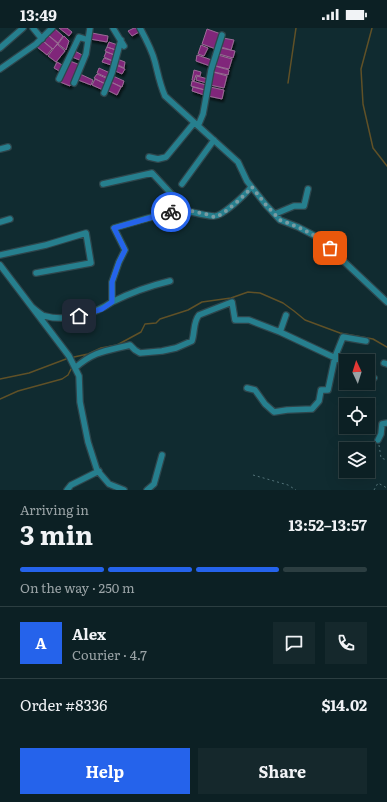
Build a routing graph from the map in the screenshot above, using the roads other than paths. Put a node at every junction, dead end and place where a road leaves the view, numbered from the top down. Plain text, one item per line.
1 (23, 28) edge
2 (32, 28) edge
3 (52, 28) edge
4 (90, 28) edge
5 (113, 28) edge
6 (140, 28) edge
7 (222, 35) dead end
8 (42, 39) junction
9 (88, 40) junction
10 (0, 48) edge
11 (0, 69) edge
12 (59, 79) dead end
13 (74, 83) dead end
14 (104, 93) dead end
15 (196, 124) junction
16 (214, 140) junction
17 (8, 147) dead end
18 (0, 149) edge
19 (150, 157) dead end
20 (103, 184) dead end
21 (182, 184) dead end
22 (252, 187) junction
23 (308, 189) dead end
24 (179, 210) junction
25 (275, 214) junction
26 (10, 219) dead end
27 (0, 222) edge
28 (0, 255) edge
29 (0, 265) edge
30 (36, 273) dead end
31 (170, 281) dead end
32 (112, 302) junction
33 (387, 302) edge
34 (32, 307) junction
35 (286, 315) dead end
36 (280, 332) junction
37 (366, 341) dead end
38 (335, 358) junction
39 (339, 360) edge
40 (75, 368) junction
41 (247, 388) dead end
42 (387, 423) edge
43 (378, 440) road end
44 (162, 455) dead end
45 (99, 471) junction
46 (67, 490) edge
47 (124, 490) edge
48 (148, 490) edge

1 - 10 street
2 - 8 street
3 - 8 street
4 - 9 street
5 - 14 street
6 - 15 street
7 - 15 street
8 - 11 street
9 - 12 street
9 - 13 street
15 - 16 street
15 - 19 street
16 - 21 street
16 - 22 street
17 - 18 street
20 - 24 street
22 - 24 street
22 - 25 street
23 - 25 street
24 - 32 street
25 - 33 street
26 - 27 street
28 - 30 street
29 - 34 street
31 - 32 street
32 - 34 street
34 - 40 street
35 - 36 street
36 - 38 street
36 - 40 street
37 - 38 street
38 - 39 street
38 - 41 street
40 - 45 street
42 - 43 street
44 - 48 street
45 - 46 street
45 - 47 street

